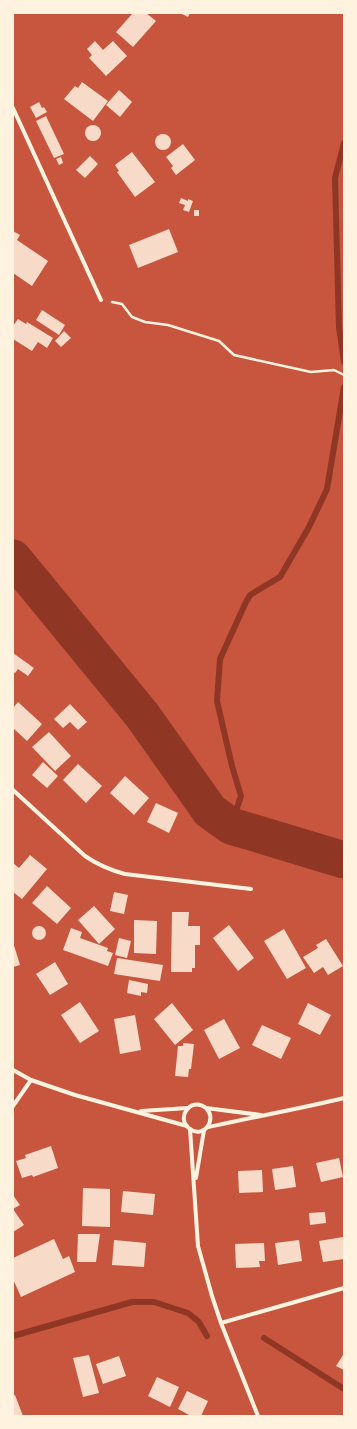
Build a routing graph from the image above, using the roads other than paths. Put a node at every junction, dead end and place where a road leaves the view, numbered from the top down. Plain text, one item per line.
1 (13, 108) edge
2 (101, 300) road end
3 (13, 790) edge
4 (251, 889) dead end
5 (13, 1070) edge
6 (31, 1080) junction
7 (344, 1098) edge
8 (13, 1106) edge
9 (188, 1108) junction
10 (206, 1108) junction
11 (137, 1111) junction
12 (261, 1116) junction
13 (188, 1128) junction
14 (206, 1128) junction
15 (194, 1184) junction
16 (344, 1288) edge
17 (221, 1323) junction
18 (258, 1416) edge

1 - 2 street
3 - 4 street
5 - 6 street
6 - 8 street
6 - 11 street
7 - 12 street
9 - 10 street
9 - 11 street
9 - 13 street
10 - 12 street
10 - 14 street
11 - 13 street
12 - 14 street
13 - 14 street
13 - 15 street
14 - 15 street
15 - 17 street
16 - 17 street
17 - 18 street

